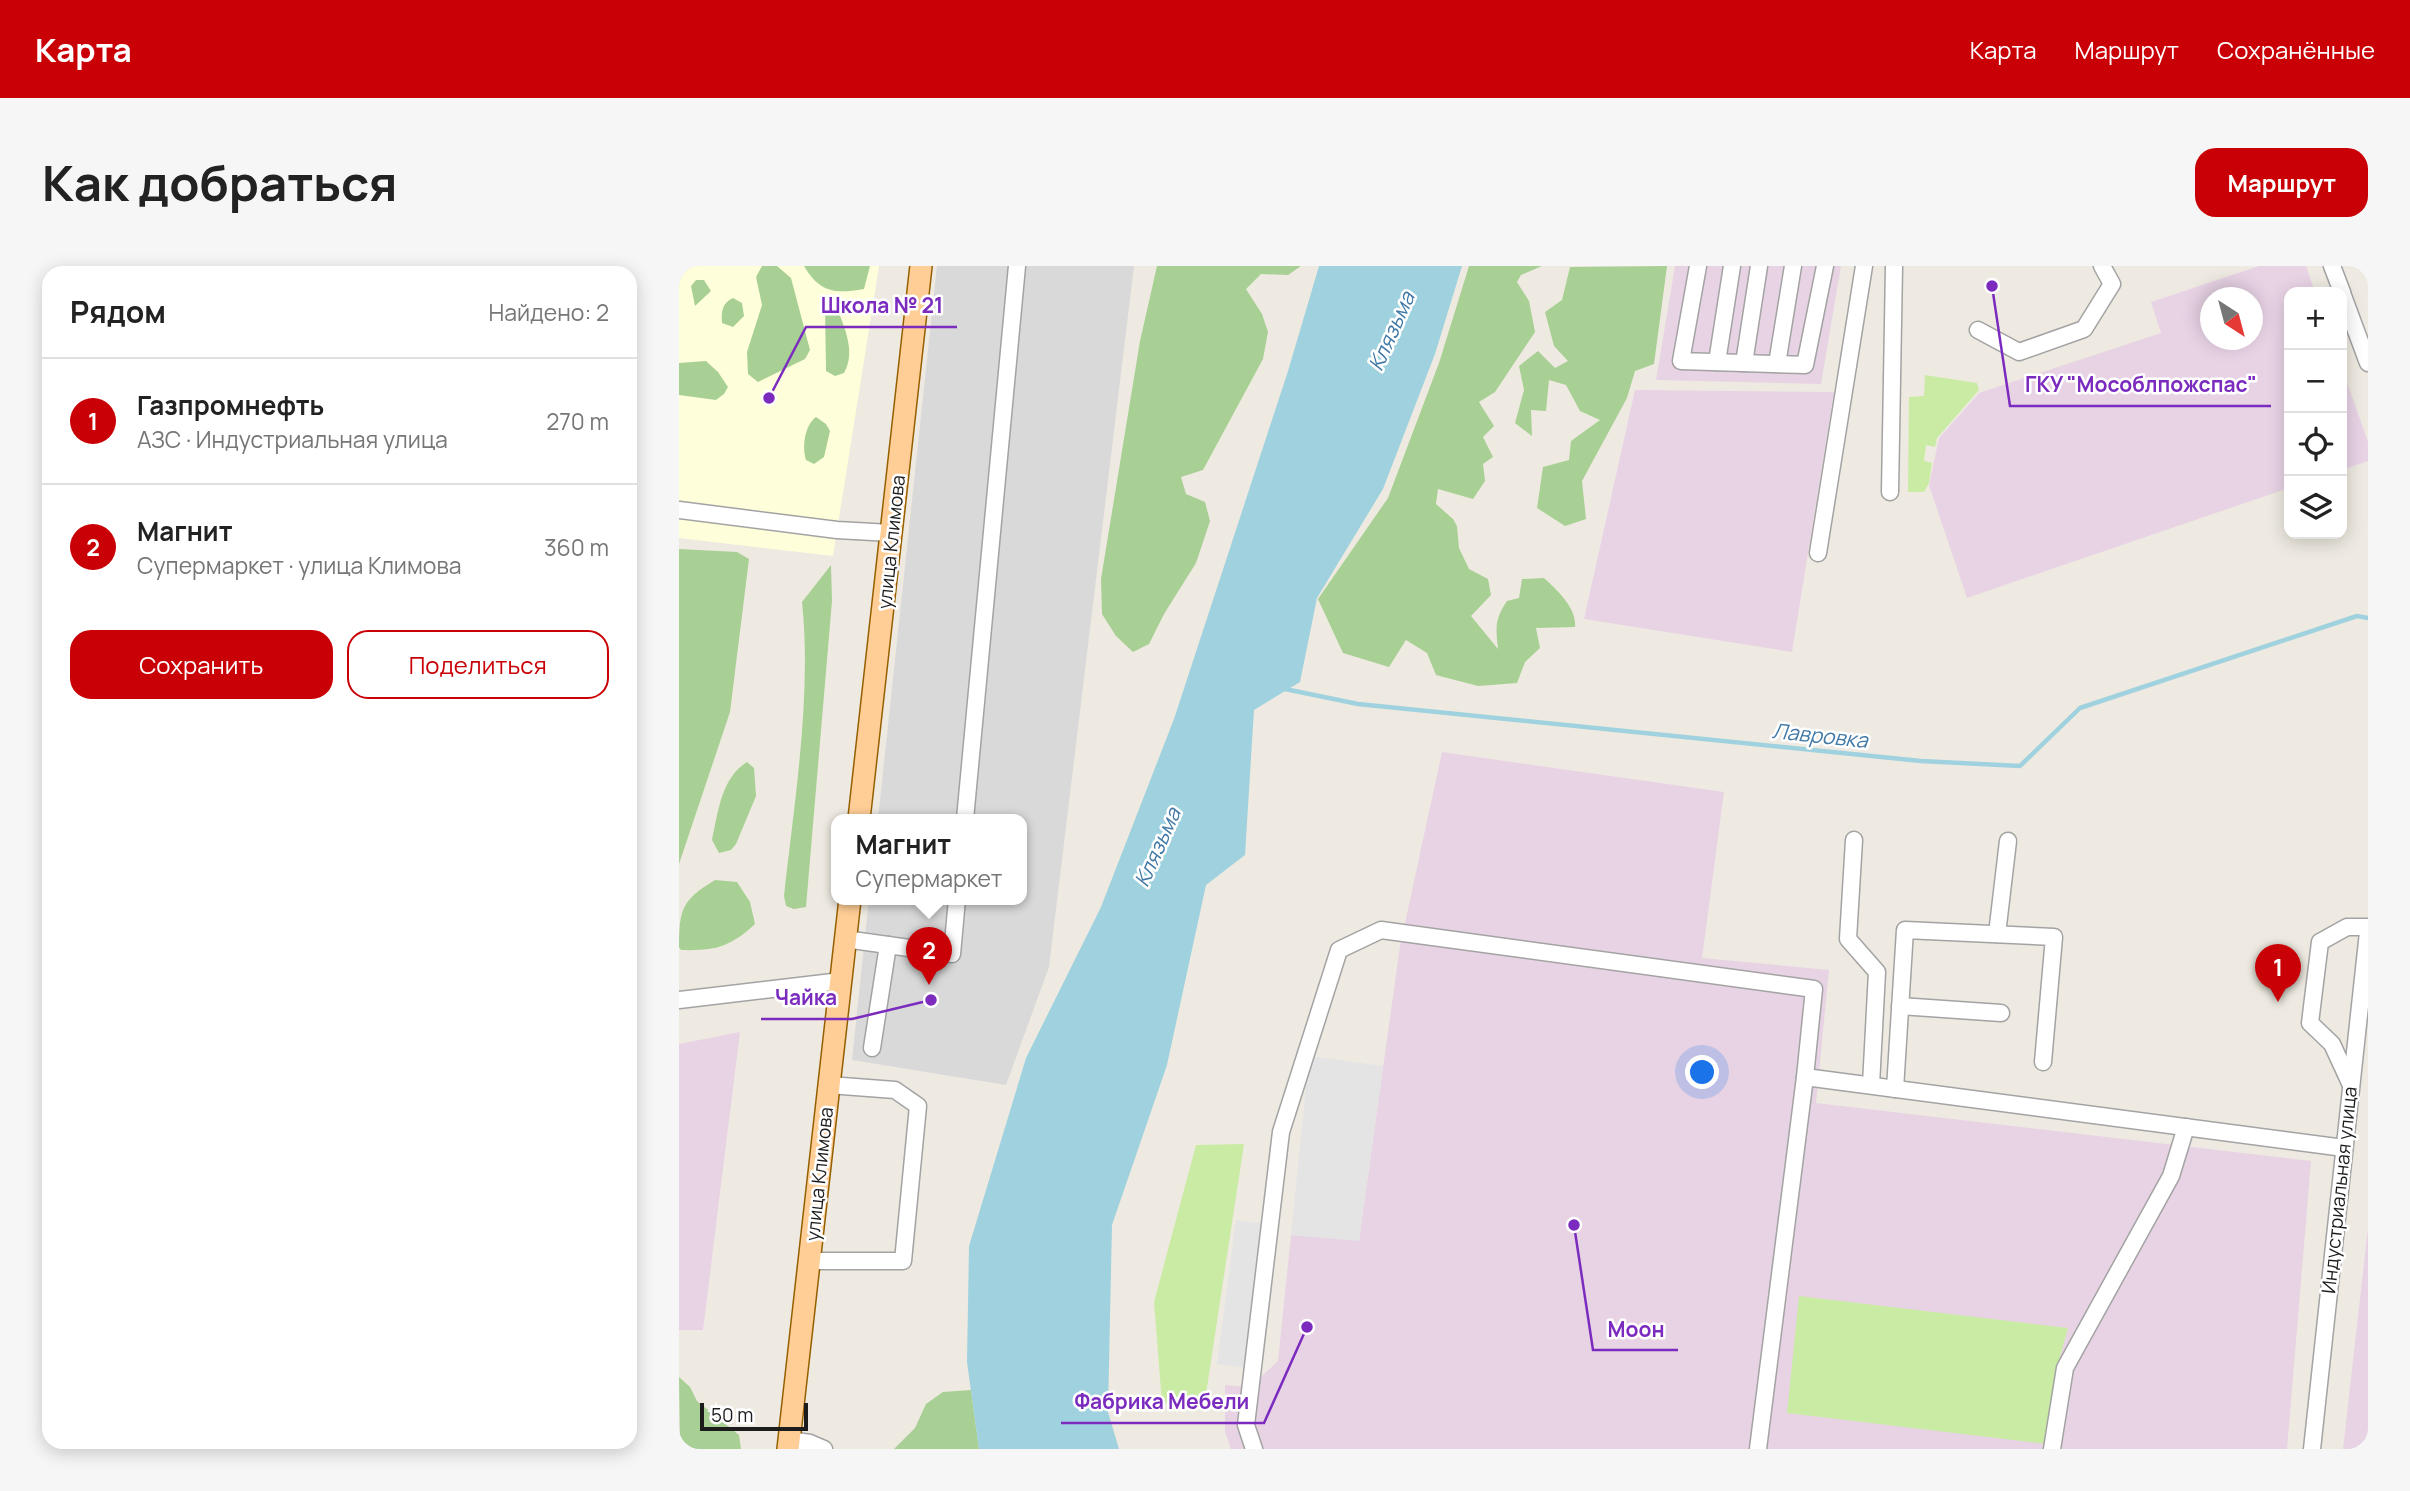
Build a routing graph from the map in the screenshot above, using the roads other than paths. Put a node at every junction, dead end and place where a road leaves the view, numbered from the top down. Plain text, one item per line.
1 (921, 266) edge
2 (1017, 266) edge
3 (1697, 266) edge
4 (1732, 266) edge
5 (1759, 266) edge
6 (1793, 266) edge
7 (1825, 266) edge
8 (1864, 266) edge
9 (1894, 266) edge
10 (2332, 266) edge
11 (2104, 269) edge
12 (2340, 287) edge
13 (2347, 306) edge
14 (1977, 330) dead end
15 (1717, 362) junction
16 (1744, 363) junction
17 (2368, 363) edge
18 (1777, 364) junction
19 (1889, 492) dead end
20 (679, 510) edge
21 (891, 533) junction
22 (1818, 553) dead end
23 (860, 814) edge
24 (965, 814) edge
25 (1854, 840) dead end
26 (2008, 841) dead end
27 (849, 905) edge
28 (956, 905) edge
29 (2368, 929) edge
30 (1997, 934) junction
31 (845, 939) junction
32 (888, 945) junction
33 (841, 981) junction
34 (679, 1000) edge
35 (1900, 1006) junction
36 (2000, 1013) dead end
37 (872, 1048) dead end
38 (2043, 1062) dead end
39 (1805, 1077) junction
40 (2350, 1083) junction
41 (829, 1084) junction
42 (1871, 1085) junction
43 (1895, 1088) junction
44 (2186, 1127) junction
45 (2344, 1148) junction
46 (809, 1262) junction
47 (789, 1445) edge
48 (824, 1449) edge
49 (1254, 1449) edge
50 (1758, 1449) edge
51 (2052, 1449) edge
52 (2312, 1449) edge

1 - 21 main road, улица Климова
2 - 24 street
3 - 15 street
4 - 15 street
5 - 16 street
6 - 18 street
7 - 18 street
8 - 22 street
9 - 19 street
10 - 12 street
11 - 14 street
13 - 17 street
15 - 16 street
16 - 18 street
20 - 21 street
21 - 23 main road, улица Климова
25 - 42 street
26 - 30 street
27 - 31 main road, улица Климова
28 - 32 street
29 - 40 street, Индустриальная улица
29 - 40 street
30 - 35 street
30 - 38 street
31 - 32 street
31 - 33 main road, улица Климова
32 - 37 street
33 - 34 street
33 - 41 main road, улица Климова
35 - 36 street
35 - 43 street
39 - 42 street
39 - 49 street
39 - 50 street
40 - 45 street, Индустриальная улица
41 - 46 main road, улица Климова
41 - 46 street
42 - 43 street
43 - 44 street
44 - 45 street
44 - 51 street
45 - 52 street, Индустриальная улица
46 - 47 main road, улица Климова
47 - 48 street

